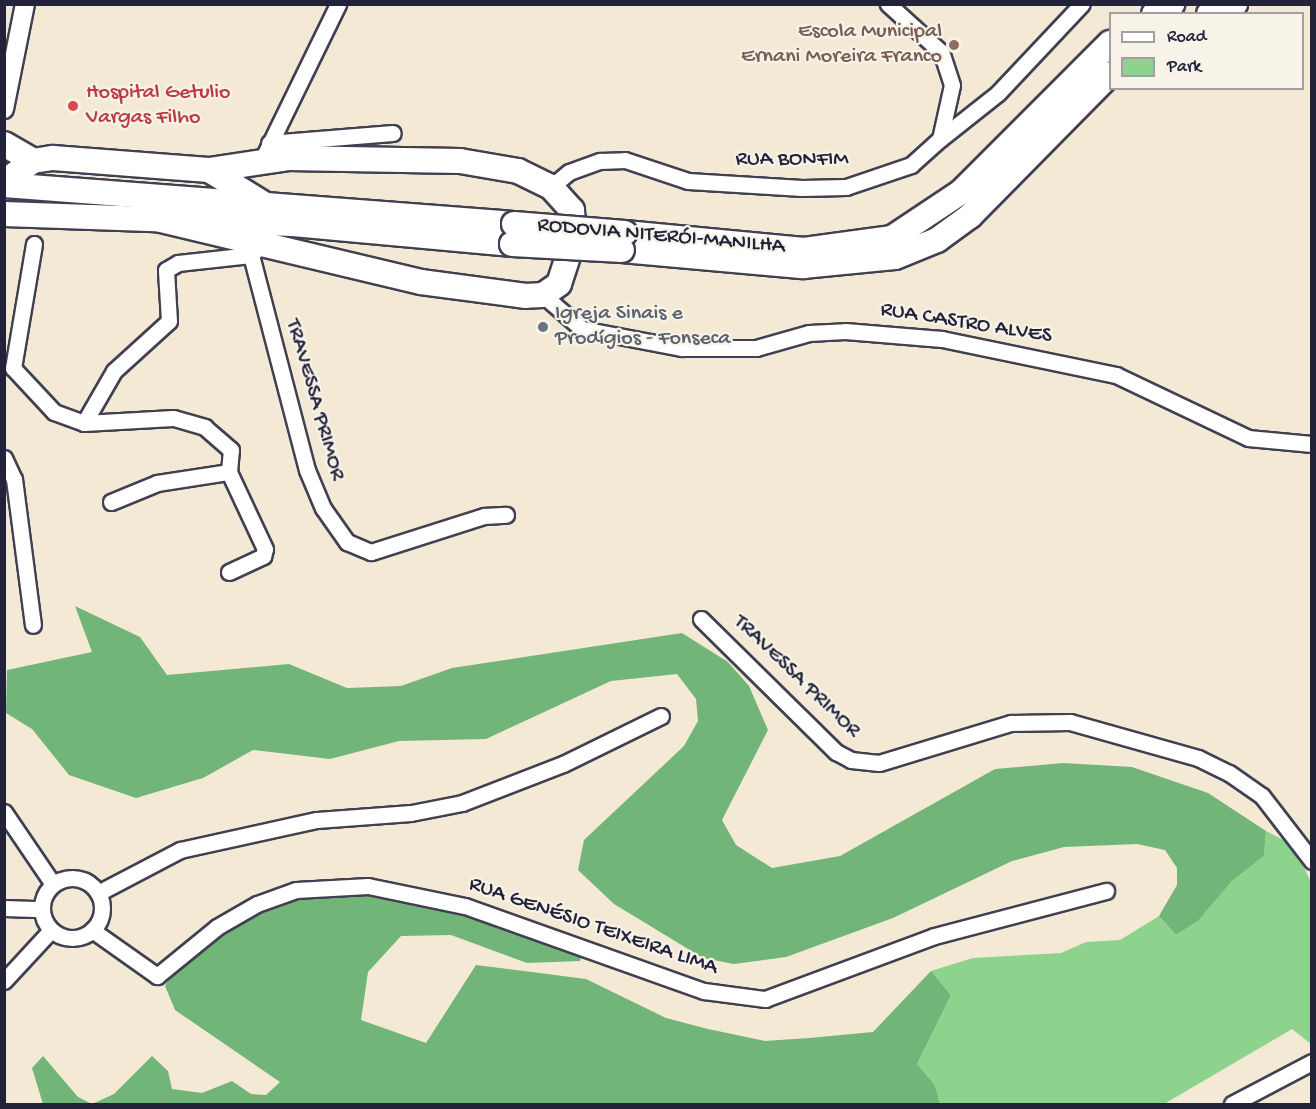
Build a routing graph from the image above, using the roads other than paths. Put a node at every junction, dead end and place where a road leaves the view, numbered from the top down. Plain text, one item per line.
1 (25, 4) edge
2 (338, 4) edge
3 (888, 4) edge
4 (1082, 4) edge
5 (1172, 4) edge
6 (1234, 4) edge
7 (1158, 12) edge
8 (1214, 12) edge
9 (1109, 44) edge
10 (1109, 75) edge
11 (4, 110) edge
12 (393, 132) dead end
13 (939, 139) junction
14 (4, 144) edge
15 (265, 151) junction
16 (33, 161) junction
17 (209, 171) junction
18 (4, 183) edge
19 (551, 187) junction
20 (268, 207) junction
21 (4, 214) edge
22 (149, 217) junction
23 (513, 234) junction
24 (623, 242) junction
25 (34, 244) dead end
26 (256, 249) junction
27 (543, 295) junction
28 (9, 365) edge
29 (84, 423) junction
30 (1311, 444) edge
31 (4, 458) edge
32 (229, 472) junction
33 (111, 502) dead end
34 (506, 515) dead end
35 (229, 572) dead end
36 (701, 619) dead end
37 (33, 625) dead end
38 (661, 716) dead end
39 (4, 812) edge
40 (1311, 861) edge
41 (54, 884) junction
42 (1106, 891) dead end
43 (98, 892) junction
44 (4, 908) edge
45 (42, 909) junction
46 (51, 930) junction
47 (92, 930) junction
48 (4, 981) edge
49 (1311, 1062) edge
50 (1232, 1104) edge

1 - 11 street
2 - 15 street
3 - 13 street
4 - 13 street, RUA BONFIM
5 - 7 highway
6 - 8 highway
9 - 24 highway, RODOVIA NITERÓI-MANILHA
10 - 24 highway, RODOVIA NITERÓI-MANILHA
12 - 15 street
13 - 19 street, RUA BONFIM
14 - 16 highway
15 - 17 highway
15 - 19 highway
16 - 17 highway
16 - 18 highway
17 - 20 highway
18 - 20 highway, RODOVIA NITERÓI-MANILHA
19 - 27 highway
20 - 23 highway, RODOVIA NITERÓI-MANILHA
21 - 22 highway
22 - 23 highway, RODOVIA NITERÓI-MANILHA
22 - 26 highway
23 - 24 highway, RODOVIA NITERÓI-MANILHA, bridge
25 - 28 street
26 - 27 highway
26 - 29 street
26 - 34 street, TRAVESSA PRIMOR
27 - 30 street, RUA CASTRO ALVES
28 - 29 street
29 - 32 street
31 - 37 street
32 - 33 street
32 - 35 street
36 - 40 street, TRAVESSA PRIMOR
38 - 43 street
39 - 41 street
41 - 43 street
41 - 45 street
42 - 47 street, RUA GENÉSIO TEIXEIRA LIMA
43 - 47 street
44 - 45 street
45 - 46 street
46 - 47 street
46 - 48 street
49 - 50 street

